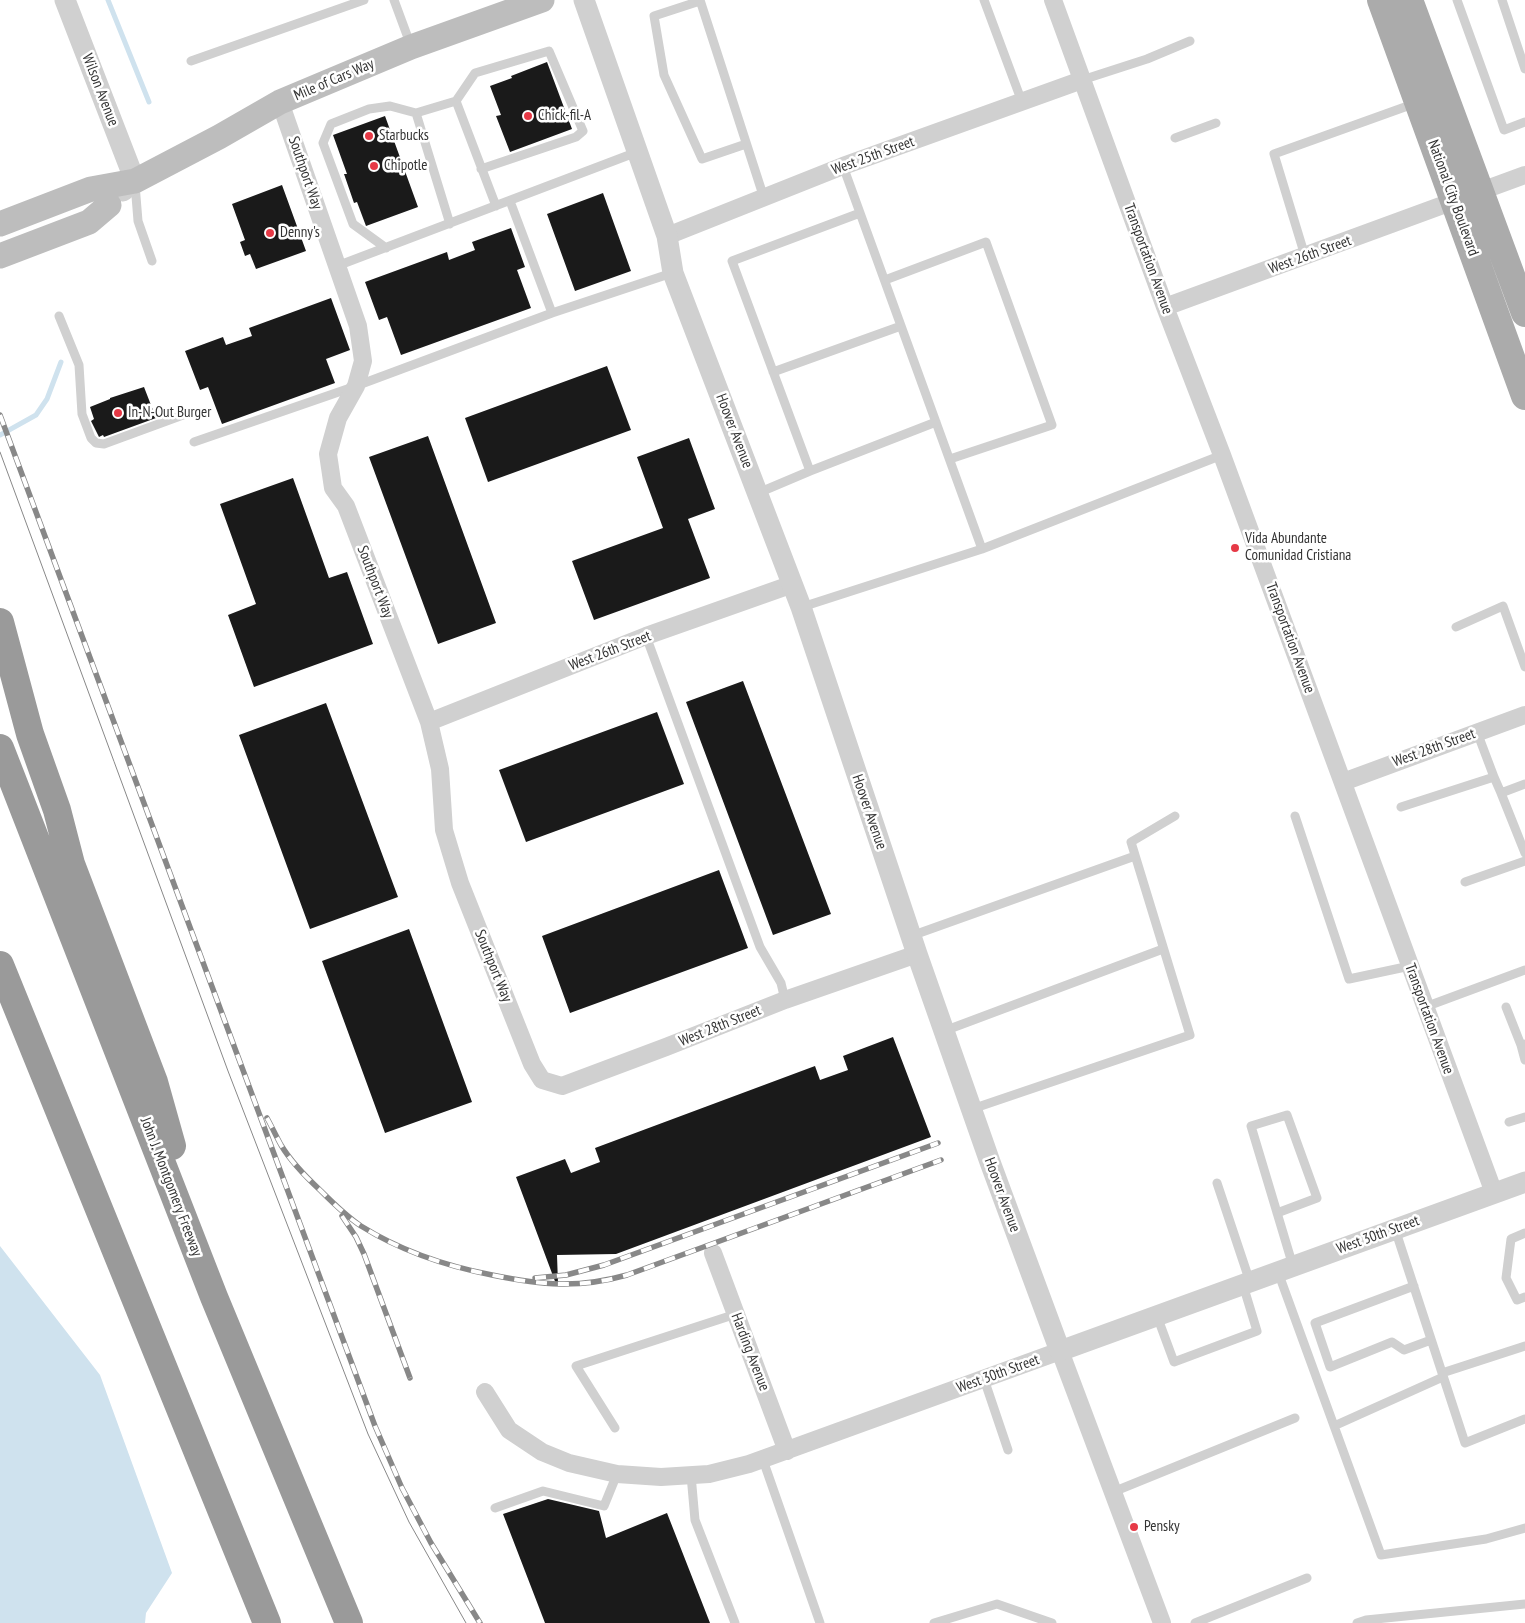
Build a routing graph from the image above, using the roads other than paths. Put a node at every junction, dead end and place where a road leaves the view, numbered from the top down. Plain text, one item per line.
1 (65, 0) edge
2 (364, 0) edge
3 (394, 0) edge
4 (542, 0) edge
5 (584, 0) edge
6 (700, 0) edge
7 (984, 0) edge
8 (1053, 0) edge
9 (1381, 0) edge
10 (1408, 0) edge
11 (1457, 0) edge
12 (1502, 0) edge
13 (1190, 41) dead end
14 (411, 47) junction
15 (191, 61) dead end
16 (1525, 69) edge
17 (1082, 80) junction
18 (456, 101) junction
19 (280, 102) junction
20 (1022, 102) junction
21 (1418, 102) junction
22 (416, 113) junction
23 (1525, 122) edge
24 (1216, 123) dead end
25 (1175, 138) dead end
26 (746, 144) junction
27 (637, 152) junction
28 (843, 166) junction
29 (482, 168) junction
30 (1525, 175) edge
31 (135, 181) junction
32 (1480, 192) junction
33 (764, 198) junction
34 (510, 201) junction
35 (1454, 202) junction
36 (109, 205) joint
37 (496, 206) junction
38 (860, 213) junction
39 (0, 224) edge
40 (450, 224) junction
41 (667, 236) junction
42 (386, 248) junction
43 (0, 256) edge
44 (1305, 256) junction
45 (152, 261) dead end
46 (337, 266) junction
47 (673, 273) junction
48 (885, 280) junction
49 (1165, 307) junction
50 (552, 313) junction
51 (1525, 313) edge
52 (59, 316) dead end
53 (901, 326) junction
54 (773, 372) junction
55 (356, 386) junction
56 (1525, 396) edge
57 (183, 415) dead end
58 (936, 422) junction
59 (194, 442) dead end
60 (1222, 455) junction
61 (950, 459) junction
62 (810, 470) junction
63 (758, 493) junction
64 (982, 549) junction
65 (793, 584) junction
66 (801, 607) junction
67 (0, 622) edge
68 (1456, 626) dead end
69 (646, 636) junction
70 (1525, 667) edge
71 (1525, 714) edge
72 (429, 722) junction
73 (1477, 732) junction
74 (0, 748) edge
75 (1494, 777) junction
76 (1343, 782) junction
77 (1525, 784) edge
78 (1501, 793) junction
79 (1401, 807) dead end
80 (1175, 816) dead end
81 (1295, 816) dead end
82 (1525, 853) edge
83 (1136, 856) junction
84 (1525, 861) edge
85 (1465, 882) dead end
86 (914, 945) junction
87 (1163, 948) junction
88 (0, 965) edge
89 (1410, 966) junction
90 (1525, 970) edge
91 (785, 1000) junction
92 (1425, 1007) junction
93 (1506, 1007) dead end
94 (0, 1012) edge
95 (944, 1031) junction
96 (1523, 1045) edge
97 (1525, 1060) edge
98 (532, 1064) joint
99 (972, 1110) junction
100 (1525, 1116) edge
101 (1509, 1122) dead end
102 (79, 1162) junction
103 (1217, 1183) dead end
104 (1524, 1185) edge
105 (1494, 1193) junction
106 (1277, 1213) junction
107 (1395, 1229) junction
108 (1525, 1233) edge
109 (713, 1253) dead end
110 (1285, 1269) junction
111 (1246, 1283) junction
112 (1414, 1286) junction
113 (214, 1297) junction
114 (1525, 1297) edge
115 (736, 1314) junction
116 (1157, 1316) junction
117 (1431, 1340) junction
118 (1525, 1346) edge
119 (1060, 1352) junction
120 (1443, 1375) junction
121 (984, 1379) junction
122 (485, 1392) dead end
123 (1295, 1418) dead end
124 (1525, 1419) edge
125 (1334, 1426) junction
126 (615, 1428) dead end
127 (1008, 1450) dead end
128 (787, 1451) junction
129 (763, 1460) junction
130 (617, 1474) junction
131 (691, 1475) junction
132 (1112, 1492) junction
133 (495, 1508) dead end
134 (1525, 1528) edge
135 (1306, 1578) dead end
136 (1525, 1604) edge
137 (267, 1623) edge
138 (349, 1623) edge
139 (734, 1623) edge
140 (820, 1623) edge
141 (934, 1623) edge
142 (1052, 1623) edge
143 (1162, 1623) edge
144 (1195, 1623) edge
145 (1356, 1623) edge

1 - 31 street, Wilson Avenue
2 - 15 lane
3 - 14 lane
4 - 14 main road, Mile of Cars Way
5 - 27 street, Hoover Avenue
6 - 26 lane
6 - 26 lane
7 - 20 lane
8 - 17 street, Transportation Avenue
9 - 21 main road, National City Boulevard
10 - 32 main road, National City Boulevard
11 - 23 lane
12 - 16 lane
13 - 17 lane
14 - 19 main road, Mile of Cars Way
17 - 20 street, West 25th Street
17 - 49 street, Transportation Avenue
18 - 22 lane
18 - 29 lane
18 - 29 lane
19 - 31 main road, Mile of Cars Way
19 - 46 street, Southport Way
20 - 28 street, West 25th Street
21 - 35 main road, National City Boulevard
21 - 44 lane
22 - 40 lane
22 - 42 lane
24 - 25 lane
26 - 33 lane
27 - 34 lane
27 - 41 street, Hoover Avenue
28 - 33 street, West 25th Street
28 - 38 lane
29 - 37 lane
30 - 32 street, West 26th Street
31 - 36 street, Mile of Cars Way
31 - 39 main road, Mile of Cars Way
31 - 45 lane
32 - 35 street, West 26th Street
32 - 51 main road, National City Boulevard
33 - 41 street, West 25th Street
34 - 37 lane
34 - 50 lane
35 - 44 street, West 26th Street
35 - 56 main road, National City Boulevard
36 - 43 main road, Mile of Cars Way
37 - 40 lane
38 - 48 lane
38 - 54 lane
40 - 42 lane
41 - 47 street, Hoover Avenue
42 - 46 lane
44 - 49 street, West 26th Street
46 - 55 street, Southport Way
47 - 50 lane
47 - 63 street, Hoover Avenue
48 - 53 lane
48 - 61 lane
49 - 60 street, Transportation Avenue
50 - 55 lane
52 - 57 lane
53 - 54 lane
53 - 58 lane
54 - 62 lane
55 - 59 lane
55 - 72 street, Southport Way
58 - 61 lane
58 - 62 lane
60 - 64 lane
60 - 76 street, Transportation Avenue
61 - 64 lane
62 - 63 lane
63 - 65 street, Hoover Avenue
64 - 66 lane
65 - 66 street, Hoover Avenue
65 - 69 street, West 26th Street
66 - 86 street, Hoover Avenue
67 - 113 highway
68 - 70 lane
69 - 72 street, West 26th Street
69 - 91 lane
71 - 73 street, West 28th Street
72 - 98 street, Southport Way
73 - 75 lane
73 - 76 street, West 28th Street
74 - 113 highway, John J. Montgomery Freeway
75 - 78 lane
75 - 79 lane
76 - 89 street, Transportation Avenue
77 - 78 lane
78 - 82 lane
80 - 83 lane
81 - 89 lane
83 - 86 lane
83 - 87 lane
84 - 85 lane
86 - 91 street, West 28th Street
86 - 95 street, Hoover Avenue
87 - 95 lane
87 - 99 lane
88 - 102 highway
89 - 92 street, Transportation Avenue
90 - 92 lane
91 - 98 street, West 28th Street
92 - 105 street, Transportation Avenue
93 - 96 lane
94 - 102 highway
95 - 99 street, Hoover Avenue
96 - 97 lane
99 - 119 street, Hoover Avenue
100 - 101 lane
102 - 137 highway
103 - 111 lane
104 - 105 street, West 30th Street
105 - 107 street, West 30th Street
106 - 106 lane
106 - 110 lane
107 - 110 street, West 30th Street
107 - 112 lane
108 - 114 lane
109 - 115 street, Harding Avenue
110 - 111 street, West 30th Street
110 - 125 lane
111 - 116 street, West 30th Street
111 - 116 lane
112 - 117 lane
112 - 117 lane
113 - 138 highway, John J. Montgomery Freeway
115 - 126 lane
115 - 128 street, Harding Avenue
116 - 119 street, West 30th Street
117 - 120 lane
118 - 120 lane
119 - 121 street, West 30th Street
119 - 132 street, Hoover Avenue
120 - 124 lane
120 - 125 lane
121 - 127 lane
121 - 128 street, West 30th Street
122 - 130 street, West 30th Street
123 - 132 lane
125 - 134 lane
128 - 129 street, West 30th Street
129 - 131 street, West 30th Street
129 - 140 lane
130 - 131 street, West 30th Street
130 - 133 lane
131 - 139 lane
132 - 143 street, Hoover Avenue
135 - 144 lane
136 - 145 lane
141 - 142 lane

